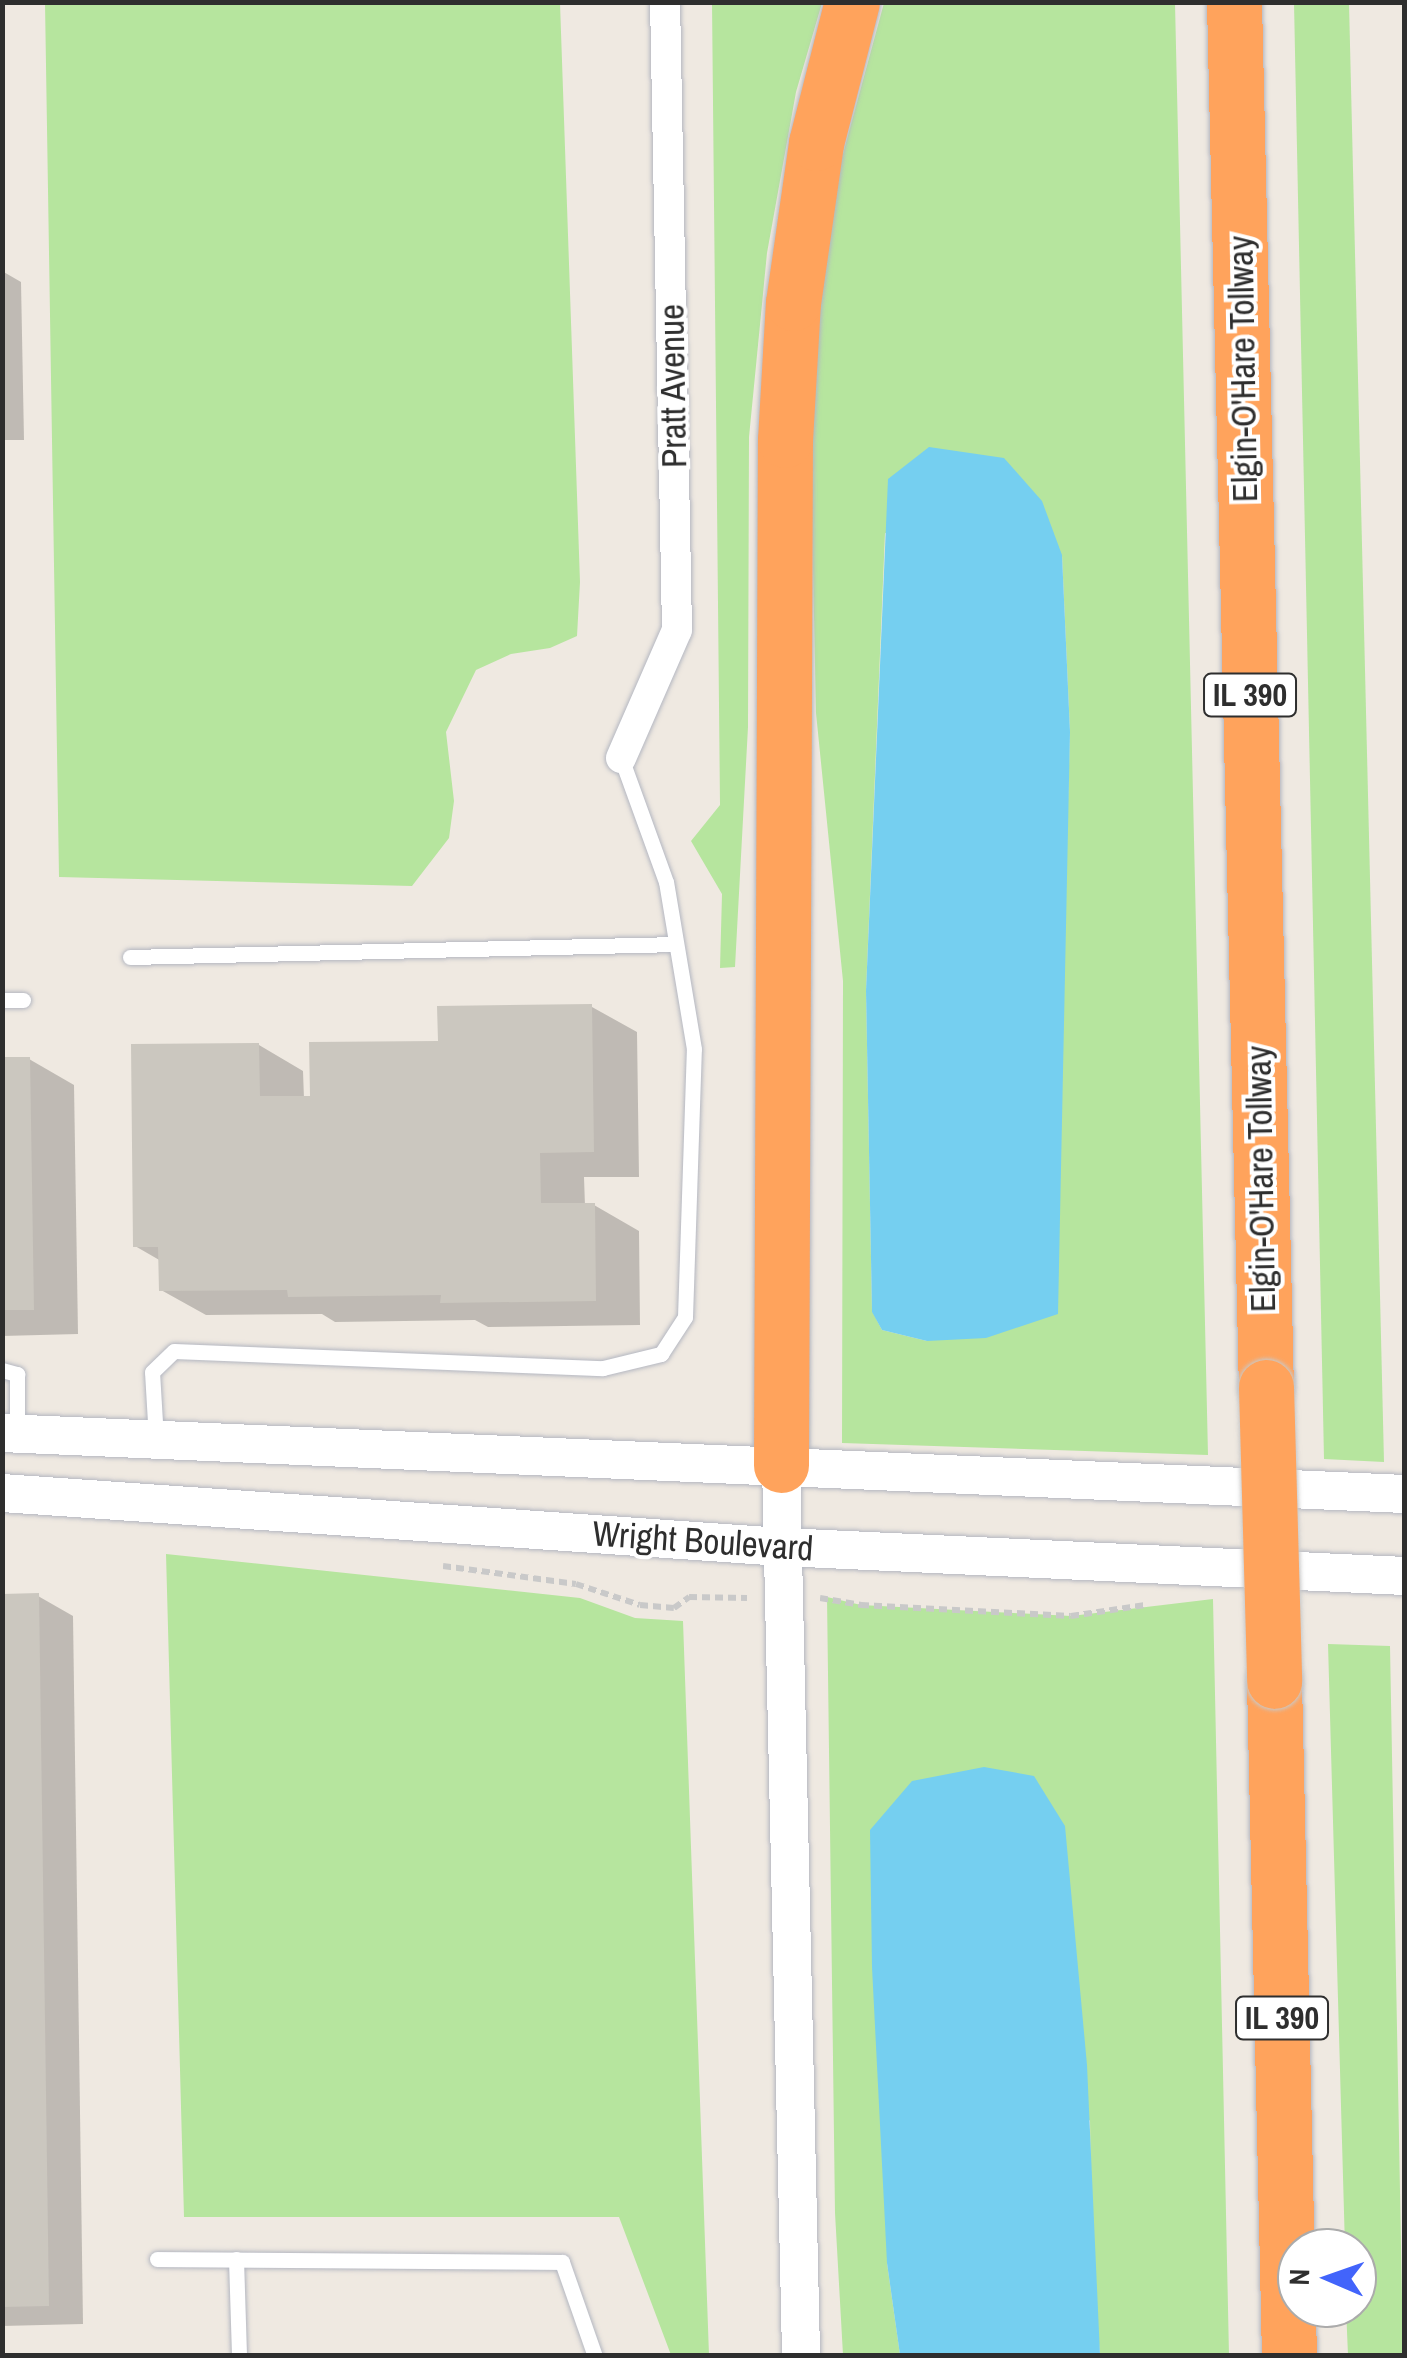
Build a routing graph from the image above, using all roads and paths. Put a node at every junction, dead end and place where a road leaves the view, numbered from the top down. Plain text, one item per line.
1 (665, 2) edge
2 (852, 2) edge
3 (1234, 2) edge
4 (621, 758) joint
5 (676, 944) junction
6 (130, 957) dead end
7 (2, 1000) edge
8 (23, 1000) dead end
9 (2, 1370) edge
10 (10, 1433) edge
11 (156, 1438) junction
12 (782, 1465) junction
13 (2, 1493) edge
14 (1404, 1494) edge
15 (782, 1547) junction
16 (431, 1565) dead end
17 (1404, 1576) edge
18 (689, 1598) dead end
19 (827, 1598) dead end
20 (1150, 1604) dead end
21 (158, 2258) dead end
22 (236, 2259) junction
23 (239, 2356) edge
24 (595, 2356) edge
25 (801, 2356) edge
26 (1290, 2356) edge

1 - 4 street, Pratt Avenue
2 - 12 highway
3 - 26 highway, Elgin-O'Hare Tollway / IL 390, bridge
4 - 5 lane
5 - 6 lane
5 - 11 lane
7 - 8 lane
9 - 10 lane
10 - 11 street
11 - 12 street
12 - 14 street
12 - 15 street
13 - 15 street, Wright Boulevard
15 - 17 street, Wright Boulevard
15 - 25 street
16 - 18 path
19 - 20 path
21 - 22 lane
22 - 23 lane
22 - 24 lane

